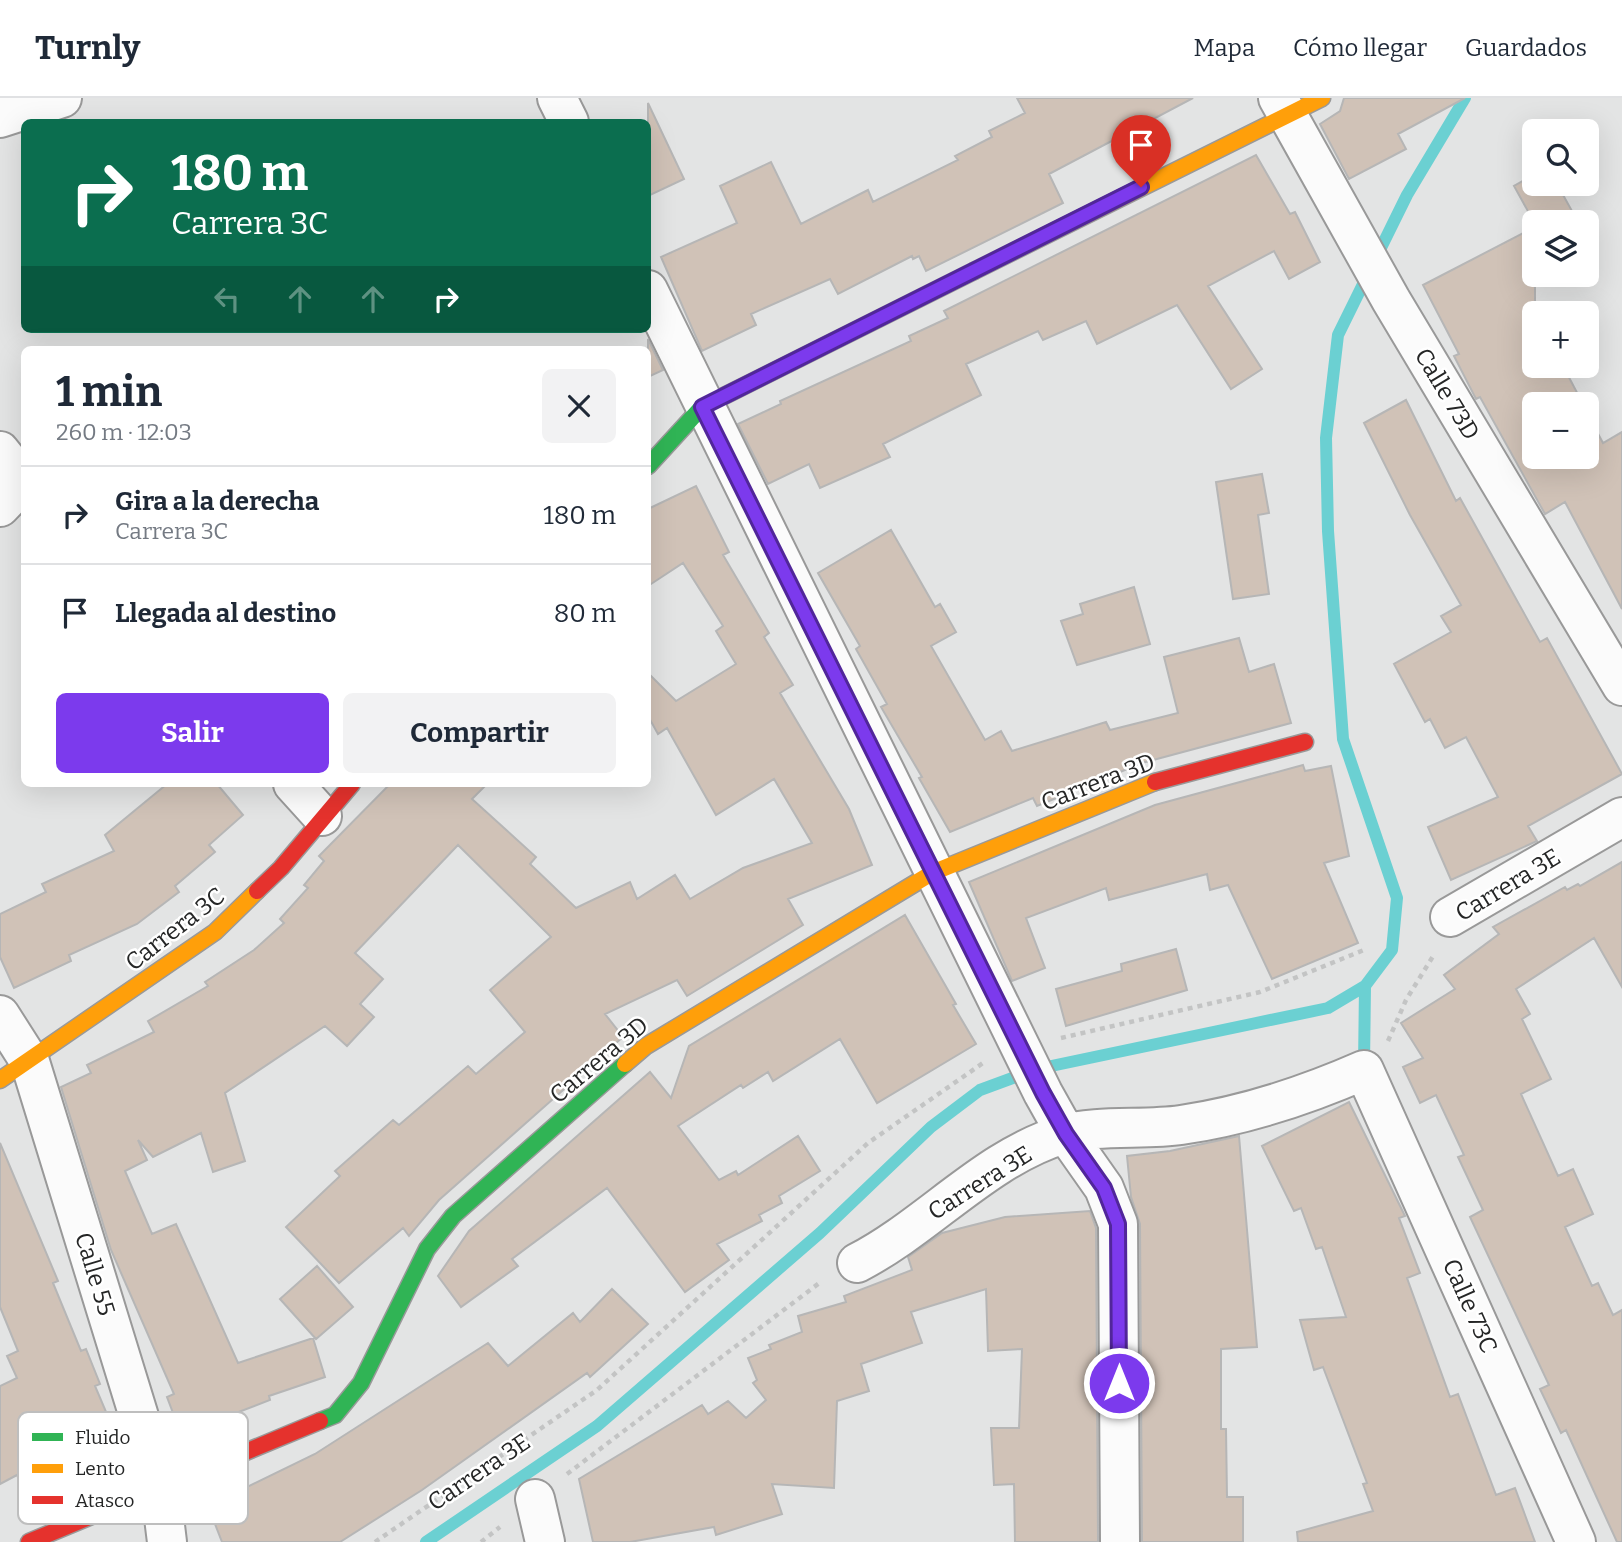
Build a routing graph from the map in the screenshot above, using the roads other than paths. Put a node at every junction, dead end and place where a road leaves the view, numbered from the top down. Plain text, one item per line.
1 (62, 98) edge
2 (557, 98) edge
3 (1322, 98) edge
4 (1282, 106) edge
5 (0, 118) edge
6 (568, 119) edge
7 (651, 296) edge
8 (702, 407) junction
9 (0, 451) edge
10 (651, 463) edge
11 (21, 478) edge
12 (21, 485) edge
13 (0, 506) edge
14 (1622, 685) edge
15 (1305, 741) dead end
16 (296, 787) edge
17 (349, 787) edge
18 (322, 816) junction
19 (1622, 817) edge
20 (932, 873) junction
21 (1450, 917) road end
22 (0, 1015) edge
23 (1364, 1070) joint
24 (15, 1071) edge
25 (1066, 1134) junction
26 (857, 1263) road end
27 (134, 1412) edge
28 (248, 1450) edge
29 (535, 1499) road end
30 (70, 1524) edge
31 (165, 1524) edge
32 (29, 1542) edge
33 (167, 1542) edge
34 (545, 1542) edge
35 (1120, 1542) edge
36 (1576, 1542) edge

1 - 5 street
2 - 6 street
3 - 4 street
4 - 8 street
4 - 14 street, Calle 73D
7 - 8 street
8 - 10 street
8 - 20 street
9 - 11 street
12 - 13 street
15 - 20 street, Carrera 3D
16 - 18 street
17 - 18 street, Carrera 3C
18 - 24 street, Carrera 3C
19 - 21 street, Carrera 3E
20 - 25 street
20 - 28 street, Carrera 3D
22 - 24 street, Calle 55
23 - 25 street, Carrera 3E
23 - 36 street, Calle 73C
24 - 27 street, Calle 55
25 - 26 street, Carrera 3E
25 - 35 street
29 - 34 street
30 - 32 street, Carrera 3D
31 - 33 street, Calle 55

